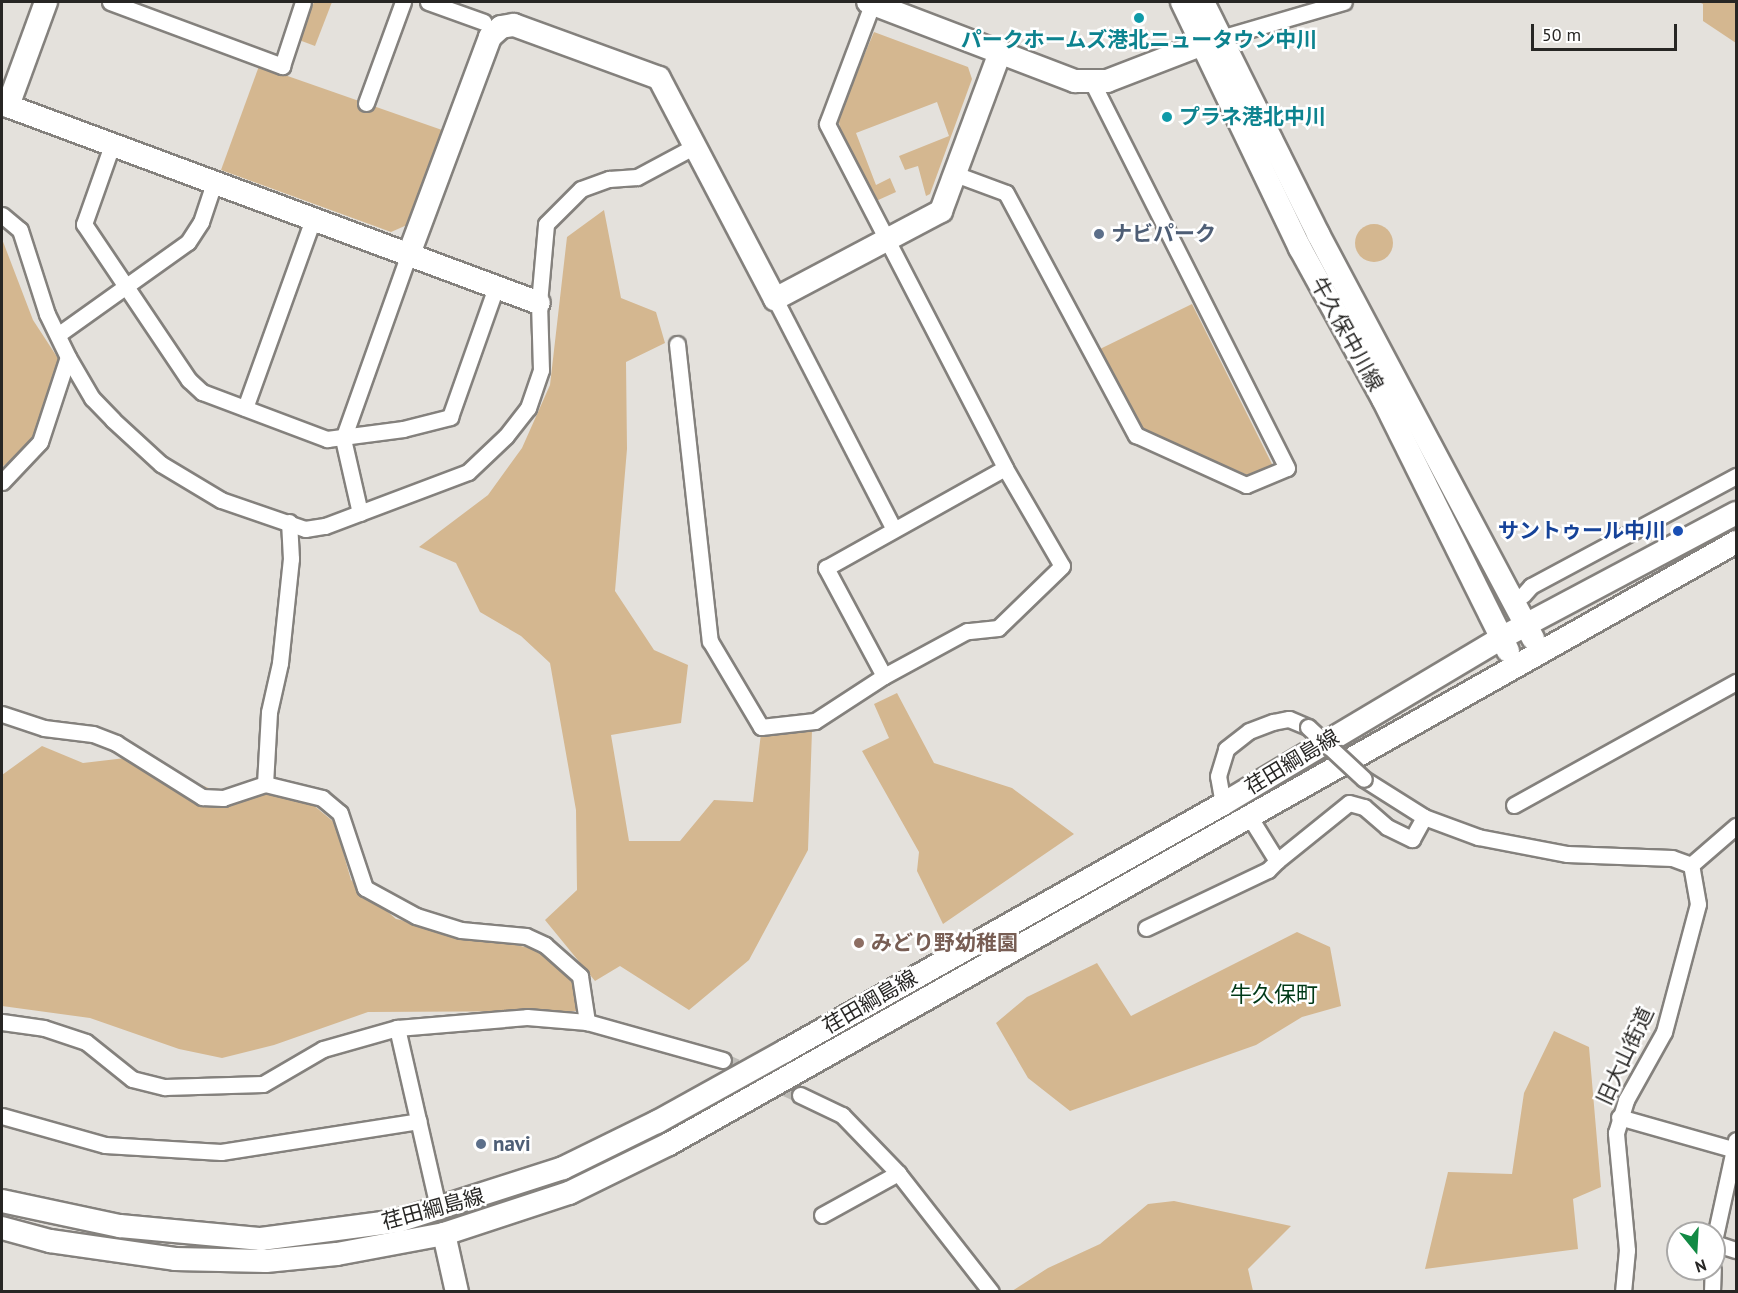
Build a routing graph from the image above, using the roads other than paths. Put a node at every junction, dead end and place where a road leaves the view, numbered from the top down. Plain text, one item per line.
1 (46, 2) edge
2 (110, 2) edge
3 (303, 2) edge
4 (403, 2) edge
5 (428, 2) edge
6 (871, 2) edge
7 (1182, 2) edge
8 (1203, 2) edge
9 (1344, 2) edge
10 (484, 22) dead end
11 (1210, 41) junction
12 (1000, 52) junction
13 (1092, 82) junction
14 (366, 103) dead end
15 (4, 105) edge
16 (112, 145) junction
17 (695, 146) junction
18 (955, 174) junction
19 (214, 183) junction
20 (2, 215) edge
21 (313, 219) junction
22 (887, 238) junction
23 (409, 254) junction
24 (496, 287) junction
25 (128, 288) junction
26 (775, 299) junction
27 (539, 303) junction
28 (59, 334) junction
29 (676, 344) dead end
30 (68, 357) junction
31 (244, 408) junction
32 (343, 439) junction
33 (1005, 468) junction
34 (1737, 476) edge
35 (2, 482) edge
36 (360, 513) junction
37 (1737, 513) edge
38 (289, 522) junction
39 (893, 528) junction
40 (1737, 542) edge
41 (1522, 595) dead end
42 (1526, 624) junction
43 (1501, 638) junction
44 (1540, 653) junction
45 (1515, 666) junction
46 (884, 676) junction
47 (1737, 682) edge
48 (2, 714) edge
49 (265, 784) junction
50 (1223, 804) junction
51 (1514, 805) dead end
52 (1249, 816) junction
53 (1424, 817) junction
54 (1486, 822) dead end
55 (1737, 826) edge
56 (1478, 837) junction
57 (1277, 861) junction
58 (1691, 865) junction
59 (1146, 928) dead end
60 (2, 1022) edge
61 (586, 1022) junction
62 (397, 1028) junction
63 (723, 1060) tunnel mouth
64 (800, 1095) tunnel mouth
65 (2, 1116) edge
66 (1619, 1117) junction
67 (418, 1121) junction
68 (1736, 1147) edge
69 (898, 1173) junction
70 (2, 1201) edge
71 (439, 1211) junction
72 (822, 1215) dead end
73 (1719, 1221) edge
74 (2, 1227) edge
75 (444, 1234) junction
76 (457, 1292) edge
77 (991, 1292) edge
78 (1623, 1292) edge

1 - 15 main road
2 - 3 street
4 - 14 street
5 - 10 street
6 - 12 main road
6 - 22 street
7 - 11 main road, 牛久保中川線
8 - 11 main road, 牛久保中川線
9 - 11 street
11 - 13 main road
11 - 42 main road, 牛久保中川線
11 - 43 main road, 牛久保中川線
12 - 13 main road
12 - 18 main road
13 - 18 street
15 - 16 main road
16 - 19 main road
16 - 25 street
17 - 23 main road
17 - 26 main road
17 - 27 street
18 - 22 main road
19 - 21 main road
19 - 25 street
20 - 28 street
21 - 23 main road
21 - 31 street
22 - 26 main road
22 - 33 street
23 - 24 main road
23 - 32 street
24 - 27 main road
24 - 32 street
25 - 28 street
25 - 31 street
26 - 39 street
27 - 36 street
28 - 30 street
29 - 46 street
30 - 35 street
30 - 38 street
31 - 32 street
32 - 36 street
33 - 39 street
33 - 46 street
34 - 41 street
36 - 38 street
37 - 42 main road, 荏田綱島線
38 - 49 street
39 - 46 street
40 - 44 main road, 荏田綱島線
42 - 43 main road, 荏田綱島線
42 - 44 main road, 牛久保中川線
43 - 45 main road, 牛久保中川線
43 - 50 main road, 荏田綱島線
44 - 45 main road, 荏田綱島線
45 - 52 main road, 荏田綱島線
47 - 51 street
48 - 49 street
49 - 61 street
50 - 53 street, bridge
50 - 71 main road, 荏田綱島線
52 - 57 street
52 - 75 main road, 荏田綱島線
53 - 56 street
53 - 57 street
54 - 56 street
55 - 58 street
56 - 58 street
57 - 59 street
58 - 66 street, 旧大山街道
60 - 62 street
61 - 62 street
61 - 63 street
62 - 67 street
64 - 69 street
65 - 67 street
66 - 68 street
66 - 78 street, 旧大山街道
67 - 71 street
68 - 73 street
69 - 72 street
69 - 77 street
70 - 71 main road, 荏田綱島線
74 - 75 main road, 荏田綱島線
75 - 76 main road

